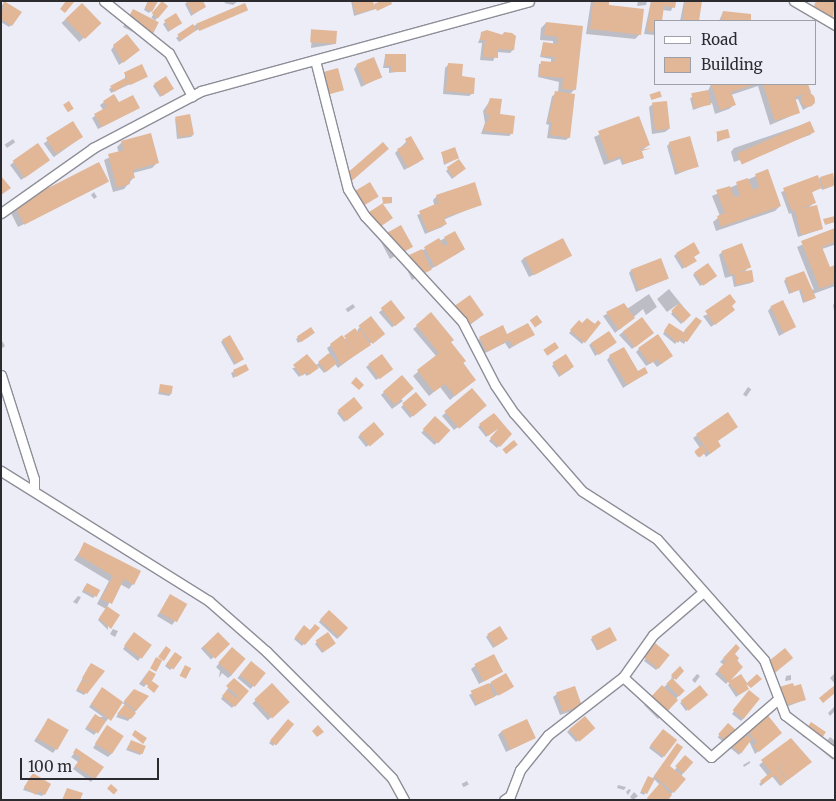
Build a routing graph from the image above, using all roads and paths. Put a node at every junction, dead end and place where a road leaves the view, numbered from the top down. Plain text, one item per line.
1 (104, 1) edge
2 (529, 1) edge
3 (794, 1) edge
4 (835, 25) edge
5 (315, 60) junction
6 (192, 96) junction
7 (1, 213) edge
8 (1, 375) edge
9 (1, 471) edge
10 (34, 491) junction
11 (702, 593) junction
12 (623, 677) junction
13 (776, 700) junction
14 (835, 753) edge
15 (404, 800) edge
16 (504, 800) edge

1 - 6 street
2 - 5 street
3 - 4 street
5 - 6 street
5 - 11 street
6 - 7 street
8 - 10 street
9 - 10 street
10 - 15 street
11 - 12 street
11 - 13 street
12 - 13 street
12 - 16 street
13 - 14 street

